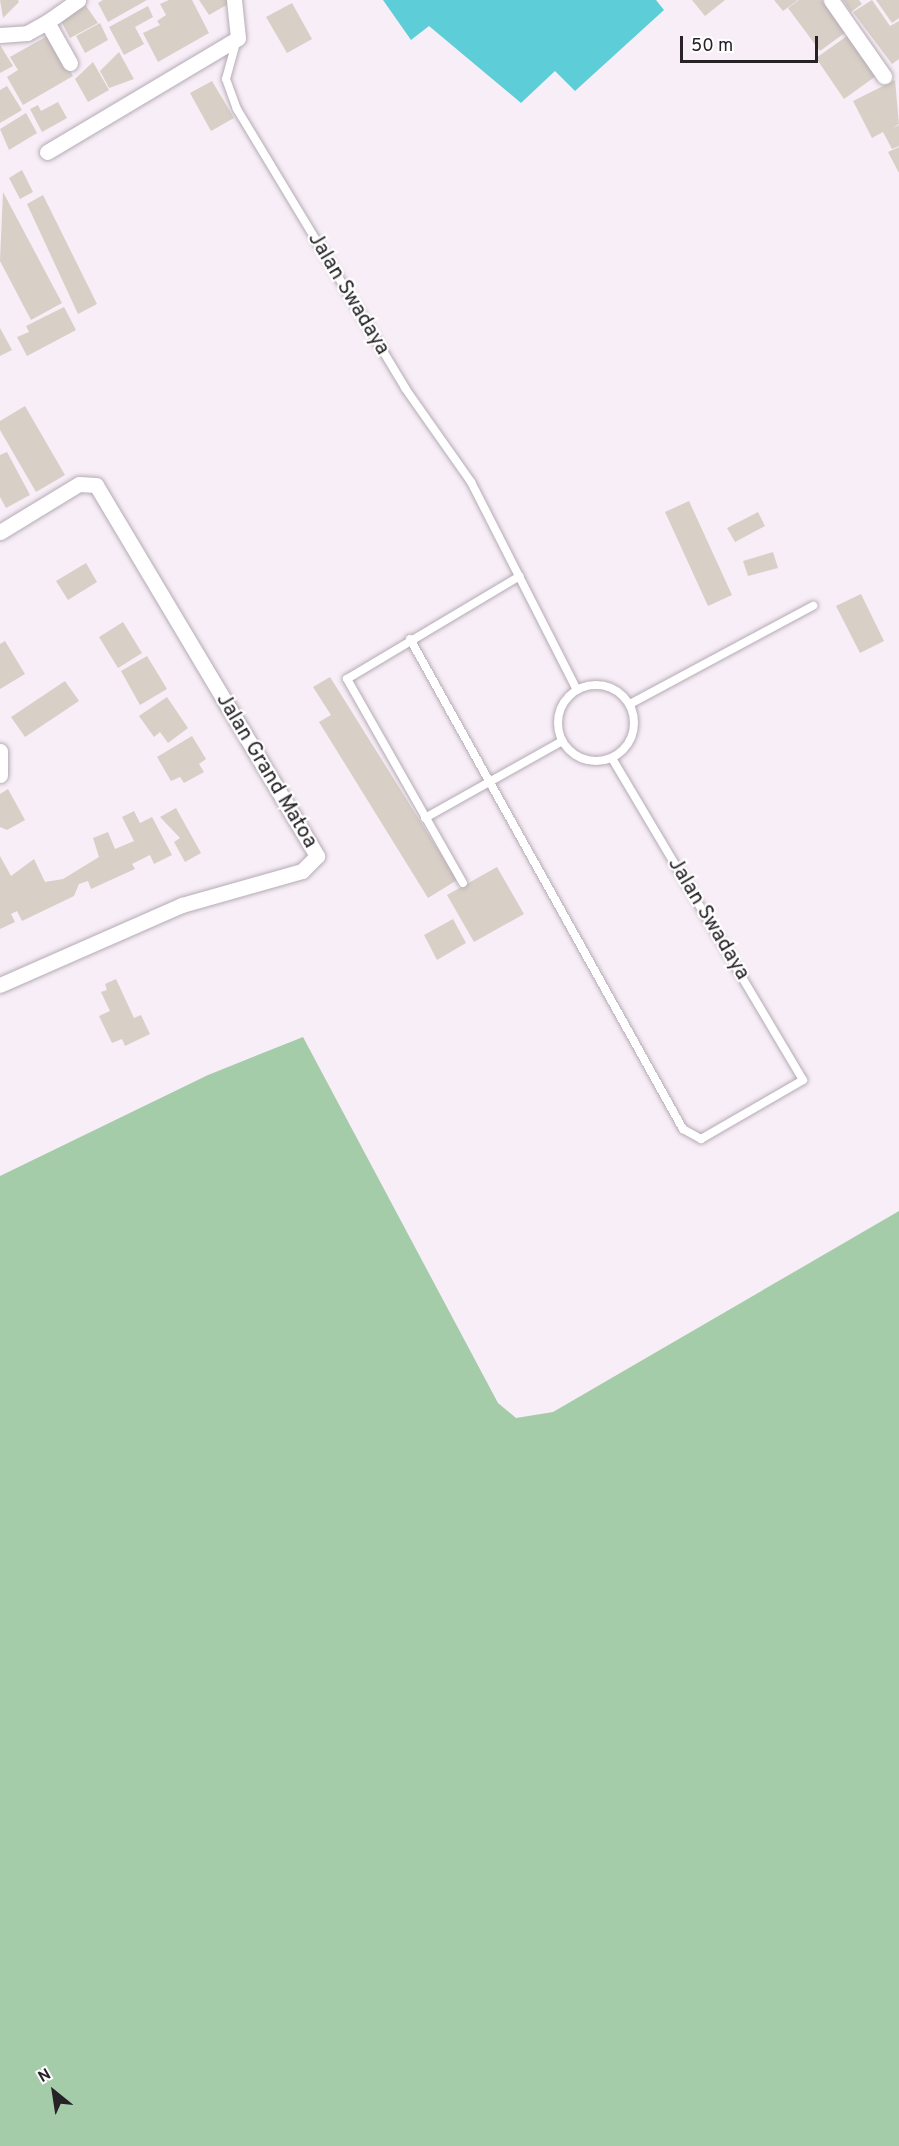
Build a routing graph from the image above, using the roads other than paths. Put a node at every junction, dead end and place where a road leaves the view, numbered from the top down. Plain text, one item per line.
1 (78, 0) edge
2 (234, 0) edge
3 (831, 0) edge
4 (47, 22) junction
5 (0, 35) edge
6 (238, 38) junction
7 (70, 63) dead end
8 (884, 76) dead end
9 (47, 152) dead end
10 (0, 532) edge
11 (519, 576) junction
12 (813, 606) dead end
13 (410, 639) junction
14 (577, 690) junction
15 (630, 704) junction
16 (562, 741) junction
17 (0, 751) edge
18 (612, 758) junction
19 (0, 775) edge
20 (492, 780) junction
21 (425, 818) junction
22 (463, 882) dead end
23 (0, 985) edge

1 - 4 street
2 - 6 street, Jalan Swadaya
3 - 8 street
4 - 5 street
4 - 7 street
6 - 9 street
6 - 11 lane, Jalan Swadaya
10 - 23 street, Jalan Grand Matoa
11 - 13 lane
11 - 14 lane, Jalan Swadaya
12 - 15 lane
13 - 20 lane
13 - 21 lane
14 - 15 lane
14 - 16 lane
15 - 18 lane
16 - 18 lane
16 - 20 lane
17 - 19 street
18 - 20 lane, Jalan Swadaya
20 - 21 lane
21 - 22 lane

